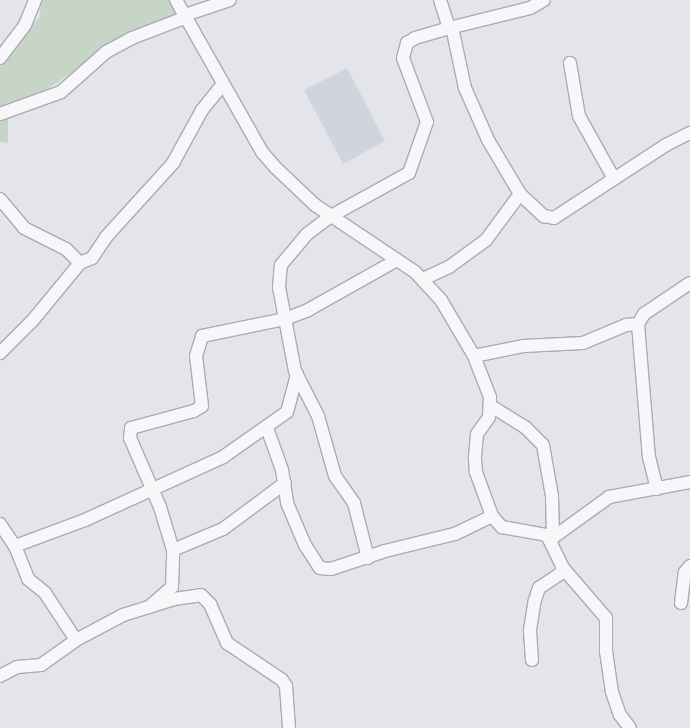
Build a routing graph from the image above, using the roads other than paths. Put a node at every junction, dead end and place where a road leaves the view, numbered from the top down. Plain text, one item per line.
1 (35, 0) edge
2 (176, 0) edge
3 (230, 0) edge
4 (440, 0) edge
5 (544, 0) edge
6 (186, 16) junction
7 (451, 28) junction
8 (0, 58) edge
9 (570, 63) dead end
10 (223, 84) junction
11 (0, 114) edge
12 (690, 133) edge
13 (614, 179) junction
14 (520, 194) junction
15 (0, 199) edge
16 (331, 216) junction
17 (397, 260) junction
18 (80, 263) junction
19 (423, 279) junction
20 (690, 283) edge
21 (285, 319) junction
22 (638, 324) junction
23 (0, 353) edge
24 (474, 356) junction
25 (296, 374) junction
26 (491, 406) junction
27 (267, 428) junction
28 (690, 482) edge
29 (285, 483) junction
30 (657, 489) junction
31 (151, 490) junction
32 (492, 516) junction
33 (0, 524) edge
34 (552, 539) junction
35 (15, 546) junction
36 (173, 550) junction
37 (368, 558) junction
38 (690, 566) edge
39 (563, 568) junction
40 (681, 603) dead end
41 (149, 607) junction
42 (76, 640) junction
43 (532, 660) dead end
44 (0, 676) edge
45 (289, 728) edge
46 (630, 728) edge

1 - 8 street
2 - 6 street
3 - 6 street
4 - 7 street
5 - 7 street
6 - 10 street
6 - 11 street
7 - 14 street
7 - 16 street
9 - 13 street
10 - 16 street
10 - 18 street
12 - 13 street
13 - 14 street
14 - 19 street
15 - 18 street
16 - 17 street
16 - 21 street
17 - 19 street
17 - 21 street
18 - 23 street
19 - 24 street
20 - 22 street
21 - 25 street
21 - 31 street
22 - 24 street
22 - 30 street
24 - 26 street
25 - 27 street
25 - 37 street
26 - 32 street
26 - 34 street
27 - 29 street
27 - 31 street
28 - 30 street
29 - 36 street
29 - 37 street
30 - 34 street
31 - 35 street
31 - 36 street
32 - 34 street
32 - 37 street
33 - 35 street
34 - 39 street
35 - 42 street
36 - 41 street
38 - 40 street
39 - 43 street
39 - 46 street
41 - 42 street
41 - 45 street
42 - 44 street

